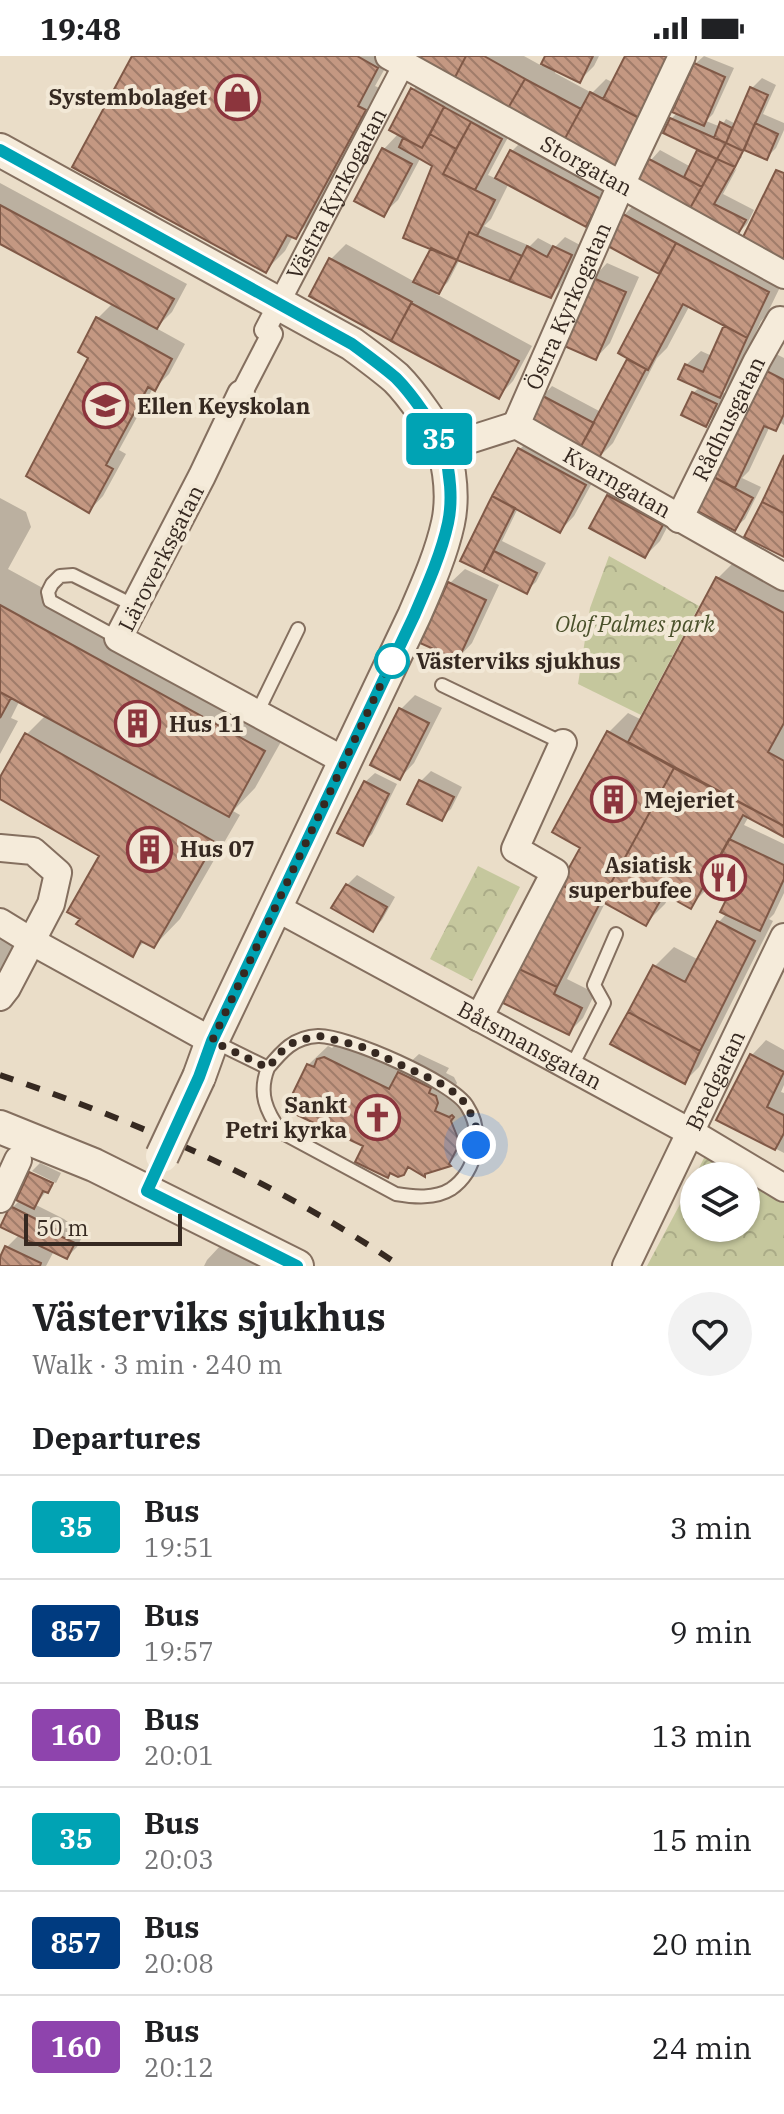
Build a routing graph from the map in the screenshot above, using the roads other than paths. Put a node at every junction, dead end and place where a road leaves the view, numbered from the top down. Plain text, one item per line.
1 (682, 56) edge
2 (400, 59) edge
3 (0, 150) edge
4 (621, 185) junction
5 (784, 275) edge
6 (783, 316) edge
7 (272, 323) junction
8 (241, 394) joint
9 (516, 425) junction
10 (444, 448) junction
11 (679, 519) junction
12 (784, 577) edge
13 (135, 606) junction
14 (298, 629) dead end
15 (118, 638) junction
16 (442, 685) dead end
17 (257, 713) junction
18 (563, 743) joint
19 (345, 761) junction
20 (0, 848) edge
21 (275, 907) junction
22 (0, 922) edge
23 (616, 934) dead end
24 (784, 937) edge
25 (31, 941) junction
26 (0, 997) edge
27 (479, 1018) junction
28 (212, 1041) junction
29 (268, 1068) junction
30 (571, 1068) junction
31 (0, 1127) edge
32 (690, 1132) junction
33 (18, 1160) dead end
34 (784, 1188) edge
35 (147, 1191) junction
36 (0, 1199) edge
37 (297, 1266) edge
38 (626, 1266) edge

1 - 4 street, Östra Kyrkogatan
2 - 4 street, Storgatan
2 - 7 street, Västra Kyrkogatan
3 - 7 street
4 - 5 street, Storgatan
4 - 9 street, Östra Kyrkogatan
6 - 11 street, Rådhusgatan
7 - 8 street, Läroverksgatan
7 - 10 street
8 - 13 street, Läroverksgatan
9 - 10 street
9 - 11 street, Kvarngatan
10 - 19 street
11 - 12 street, Kvarngatan
13 - 15 street, Läroverksgatan
13 - 15 lane
14 - 17 lane
15 - 17 street, Läroverksgatan
16 - 18 lane
17 - 19 street, Läroverksgatan
18 - 27 street
19 - 21 street
20 - 25 street
21 - 27 street, Båtsmansgatan
21 - 28 street
22 - 25 street
23 - 30 lane
24 - 32 street, Bredgatan
25 - 26 street
25 - 28 street
27 - 30 street, Båtsmansgatan
28 - 29 lane
28 - 35 street, bridge
29 - 29 lane
30 - 32 street, Båtsmansgatan
31 - 35 street
32 - 34 street, Båtsmansgatan
32 - 38 street, Bredgatan
33 - 36 street
35 - 37 street

